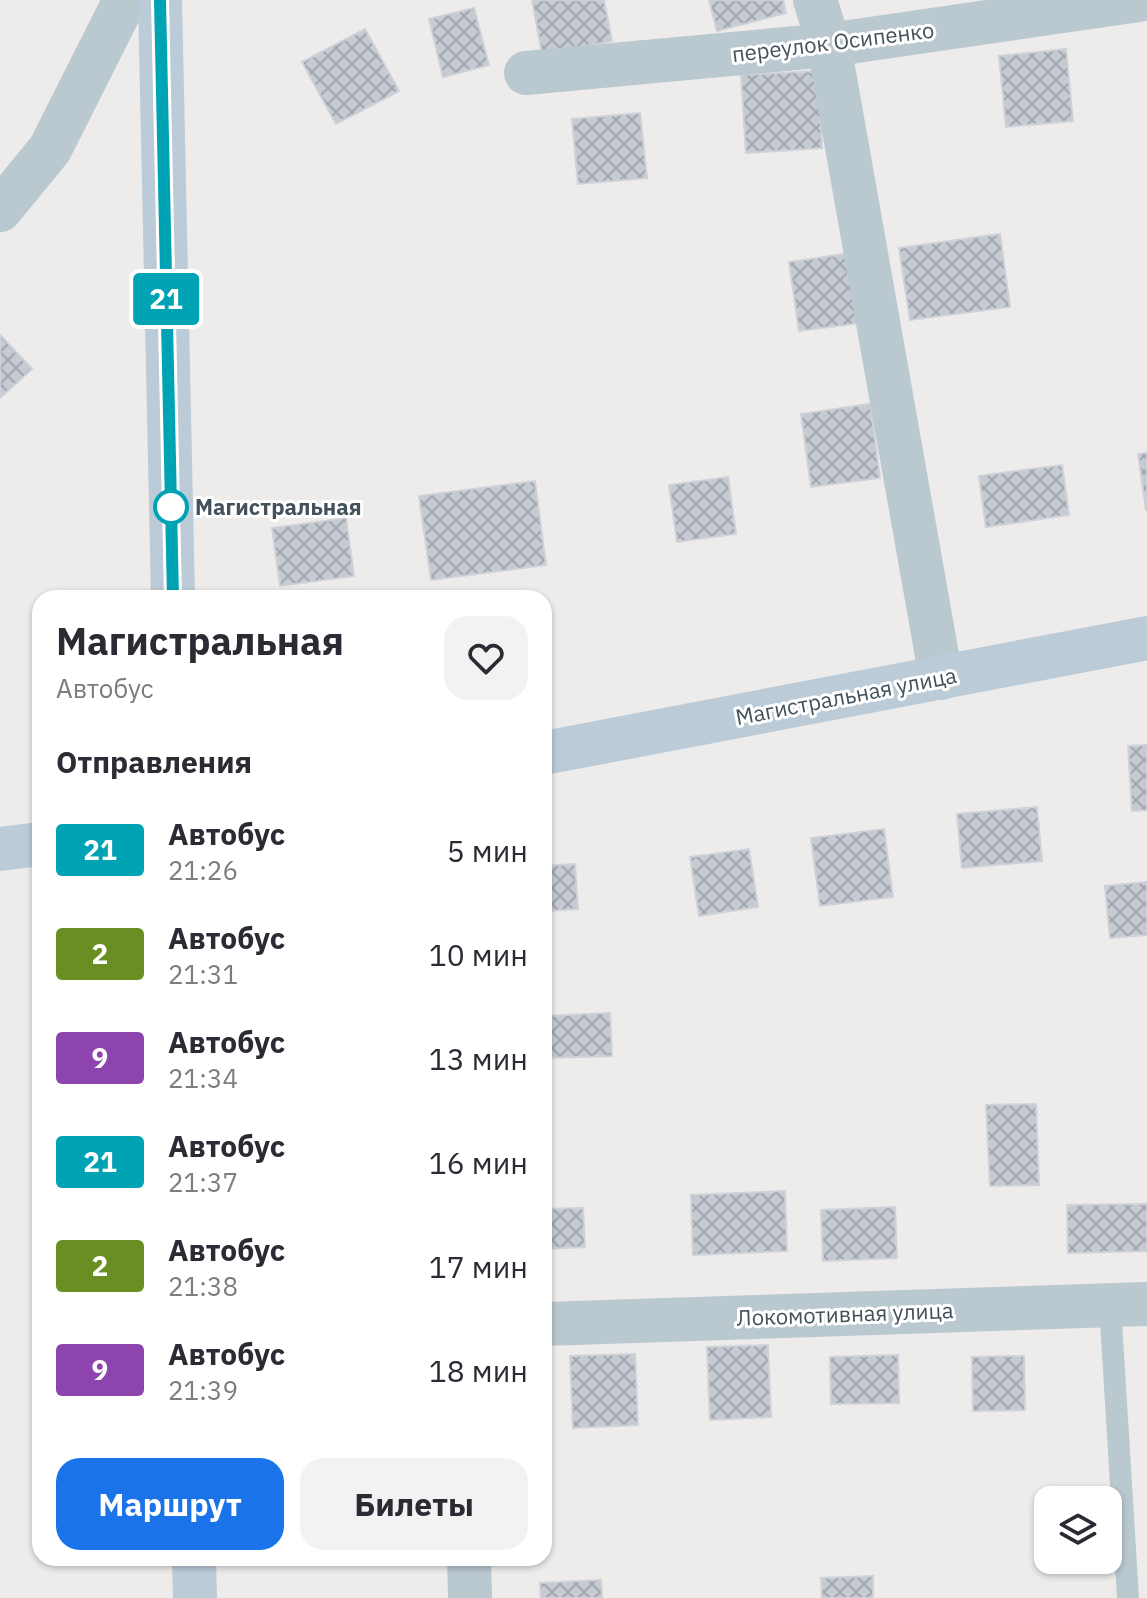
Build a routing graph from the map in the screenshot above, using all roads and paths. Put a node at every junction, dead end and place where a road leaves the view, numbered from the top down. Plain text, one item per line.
1 (125, 0) edge
2 (160, 0) edge
3 (815, 0) edge
4 (1139, 0) edge
5 (829, 45) junction
6 (526, 73) dead end
7 (0, 210) edge
8 (173, 590) edge
9 (1147, 638) edge
10 (941, 678) junction
11 (552, 751) edge
12 (32, 845) edge
13 (0, 849) edge
14 (1128, 1304) edge
15 (552, 1324) edge
16 (194, 1566) edge
17 (469, 1566) edge
18 (195, 1598) edge
19 (470, 1598) edge
20 (1128, 1598) edge

1 - 7 street
2 - 8 street
3 - 5 street
4 - 5 street, переулок Осипенко
5 - 6 street, переулок Осипенко
5 - 10 street
9 - 10 street, Магистральная улица
10 - 11 street, Магистральная улица
12 - 13 street
14 - 15 street, Локомотивная улица
14 - 20 lane
16 - 18 street
17 - 19 street

